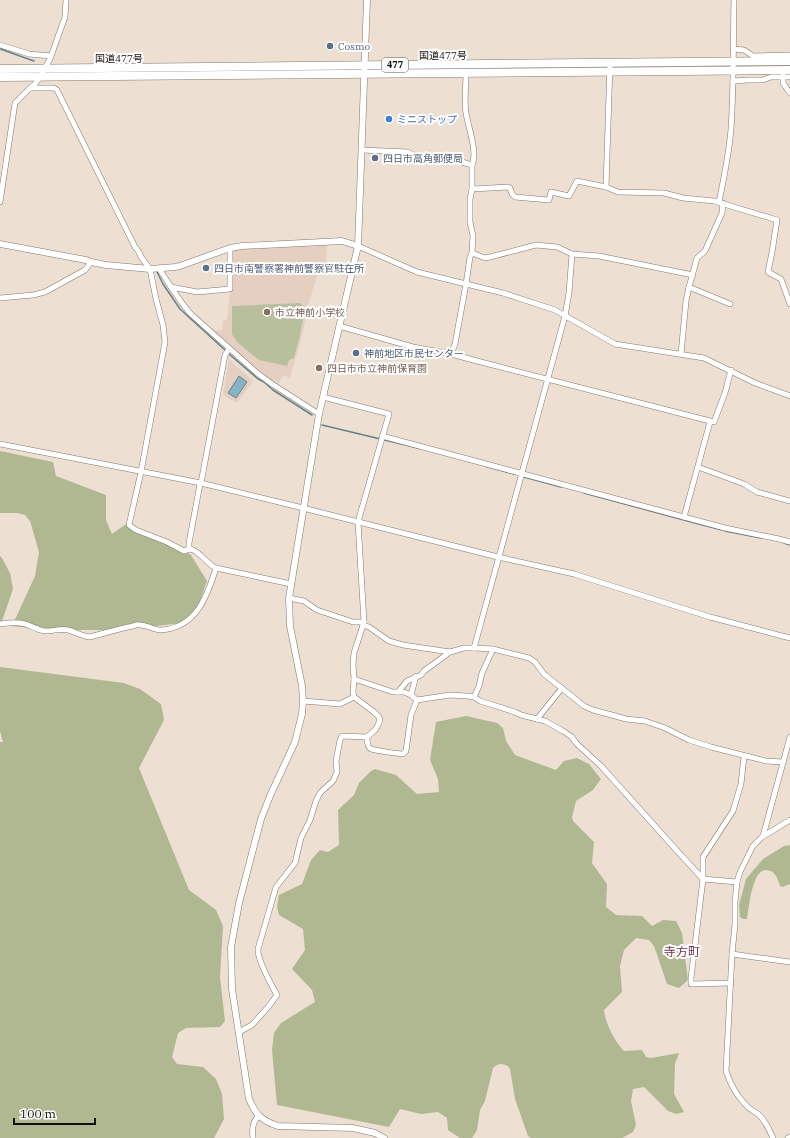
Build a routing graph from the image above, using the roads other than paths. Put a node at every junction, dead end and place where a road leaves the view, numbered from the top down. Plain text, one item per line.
1 (66, 0) edge
2 (367, 0) edge
3 (734, 0) edge
4 (0, 45) edge
5 (734, 49) junction
6 (790, 55) edge
7 (51, 56) junction
8 (790, 61) edge
9 (365, 65) junction
10 (733, 66) junction
11 (610, 67) junction
12 (45, 68) junction
13 (0, 69) edge
14 (466, 73) junction
15 (786, 73) edge
16 (365, 74) junction
17 (40, 76) junction
18 (0, 77) edge
19 (790, 77) edge
20 (733, 81) junction
21 (30, 88) junction
22 (790, 93) edge
23 (362, 150) junction
24 (472, 165) junction
25 (606, 186) junction
26 (472, 189) junction
27 (0, 202) edge
28 (721, 203) junction
29 (0, 244) edge
30 (358, 246) junction
31 (230, 248) junction
32 (472, 253) junction
33 (572, 254) junction
34 (91, 262) junction
35 (155, 268) junction
36 (693, 275) junction
37 (466, 284) junction
38 (689, 286) junction
39 (171, 287) junction
40 (0, 298) edge
41 (730, 304) dead end
42 (790, 304) edge
43 (565, 316) junction
44 (338, 326) junction
45 (229, 349) junction
46 (451, 354) junction
47 (681, 354) junction
48 (731, 370) junction
49 (547, 378) junction
50 (790, 396) edge
51 (322, 397) junction
52 (319, 414) junction
53 (710, 422) junction
54 (382, 436) junction
55 (0, 444) edge
56 (698, 467) junction
57 (141, 472) junction
58 (521, 474) junction
59 (201, 484) junction
60 (790, 501) edge
61 (303, 508) junction
62 (684, 517) junction
63 (358, 522) junction
64 (790, 542) edge
65 (190, 549) junction
66 (498, 557) junction
67 (216, 568) junction
68 (291, 584) junction
69 (289, 598) junction
70 (364, 623) junction
71 (0, 624) edge
72 (790, 638) edge
73 (474, 648) junction
74 (493, 650) junction
75 (450, 652) junction
76 (416, 676) junction
77 (354, 679) junction
78 (562, 688) junction
79 (398, 692) junction
80 (411, 695) junction
81 (354, 697) junction
82 (474, 697) junction
83 (417, 700) junction
84 (303, 701) junction
85 (536, 719) junction
86 (367, 737) junction
87 (790, 737) edge
88 (744, 756) junction
89 (783, 762) junction
90 (790, 820) edge
91 (762, 837) junction
92 (703, 879) junction
93 (737, 882) junction
94 (732, 954) junction
95 (790, 962) edge
96 (731, 983) junction
97 (239, 1032) junction
98 (259, 1116) junction
99 (253, 1138) edge
100 (384, 1138) edge
101 (773, 1138) edge

1 - 7 street
2 - 9 street
3 - 5 street
4 - 7 street
5 - 6 street
5 - 10 street
7 - 12 street
8 - 10 highway, 国道477号 / 477
9 - 11 highway, 国道477号 / 477
9 - 12 highway, 国道477号 / 477
9 - 16 street
10 - 11 highway, 国道477号 / 477
10 - 15 highway, 国道477号 / 477
10 - 20 street
11 - 14 highway, 国道477号 / 477
11 - 25 street
12 - 13 highway, 国道477号 / 477
12 - 17 street
14 - 16 highway, 国道477号 / 477
14 - 24 street
15 - 19 street
15 - 20 street
15 - 22 street
16 - 17 highway, 国道477号 / 477
16 - 23 street
17 - 18 highway, 国道477号 / 477
17 - 21 street
20 - 28 street
21 - 27 street
21 - 35 street
23 - 24 street
23 - 30 street
24 - 26 street
25 - 26 street
25 - 28 street
26 - 32 street
28 - 36 street
28 - 42 street
29 - 34 street
30 - 31 street
30 - 37 street
30 - 44 street
31 - 35 street
31 - 39 street
32 - 33 street
32 - 37 street
33 - 36 street
33 - 43 street
34 - 35 street
34 - 40 street
35 - 39 street
35 - 57 street
36 - 38 street
37 - 43 street
37 - 46 street
38 - 41 street
38 - 47 street
39 - 45 street
43 - 47 street
43 - 49 street
44 - 46 street
44 - 51 street
45 - 52 street
45 - 59 street
46 - 49 street
47 - 48 street
48 - 50 street
48 - 53 street
49 - 53 street
49 - 58 street
51 - 52 street
51 - 54 street
52 - 61 street
53 - 56 street
54 - 58 street
54 - 63 street
55 - 57 street
56 - 60 street
56 - 62 street
57 - 59 street
57 - 65 street
58 - 62 street
58 - 66 street
59 - 61 street
59 - 65 street
61 - 63 street
61 - 68 street
62 - 64 street
63 - 66 street
63 - 70 street
65 - 67 street
66 - 72 street
66 - 73 street
67 - 68 street
67 - 71 street
68 - 69 street
69 - 70 street
69 - 84 street
70 - 75 street
70 - 77 street
73 - 74 street
73 - 75 street
74 - 78 street
74 - 82 street
75 - 76 street
76 - 79 street
76 - 80 street
77 - 79 street
77 - 81 street
78 - 85 street
78 - 88 street
79 - 80 street
80 - 83 street
81 - 84 street
81 - 86 street
82 - 83 street
82 - 85 street
83 - 86 street
84 - 97 street
85 - 92 street
86 - 97 street
87 - 89 street
88 - 89 street
88 - 92 street
89 - 91 street
90 - 91 street
91 - 93 street
92 - 93 street
92 - 96 street
93 - 94 street
94 - 95 street
94 - 96 street
96 - 101 street
97 - 98 street
98 - 99 street
98 - 100 street

